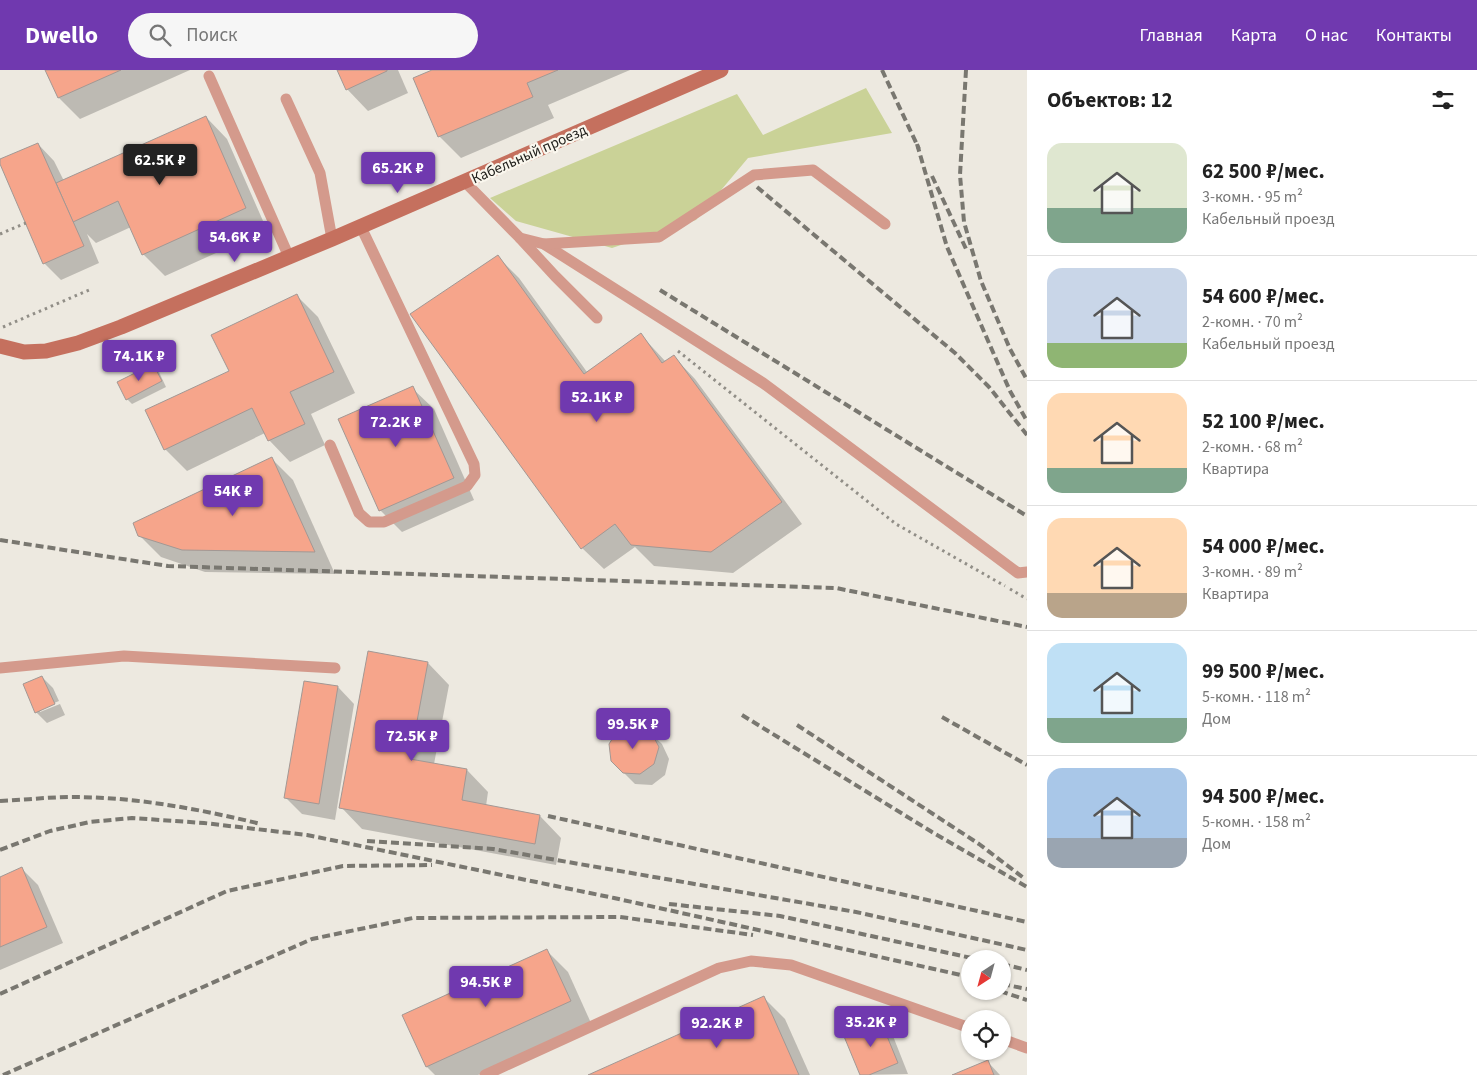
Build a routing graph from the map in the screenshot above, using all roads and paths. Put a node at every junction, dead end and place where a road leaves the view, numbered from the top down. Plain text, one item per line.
1 (720, 70) edge
2 (209, 76) dead end
3 (286, 99) dead end
4 (465, 182) junction
5 (26, 223) dead end
6 (885, 224) dead end
7 (361, 227) junction
8 (0, 234) edge
9 (520, 238) junction
10 (332, 239) junction
11 (544, 244) junction
12 (289, 257) junction
13 (89, 290) dead end
14 (597, 318) dead end
15 (0, 328) edge
16 (0, 346) edge
17 (674, 348) dead end
18 (330, 445) dead end
19 (1027, 572) edge
20 (1027, 599) edge
21 (0, 668) edge
22 (335, 668) dead end
23 (961, 1025) edge
24 (1011, 1043) edge
25 (1027, 1048) edge
26 (485, 1075) edge

1 - 4 street, Кабельный проезд
2 - 12 lane
3 - 10 lane
4 - 7 street, Кабельный проезд
4 - 9 lane
5 - 8 path
6 - 11 lane
7 - 10 street, Кабельный проезд
7 - 18 lane
9 - 11 lane
9 - 14 lane
10 - 12 street, Кабельный проезд
11 - 19 lane
12 - 16 street, Кабельный проезд
13 - 15 path
17 - 20 path
21 - 22 lane
23 - 26 lane
24 - 25 lane

